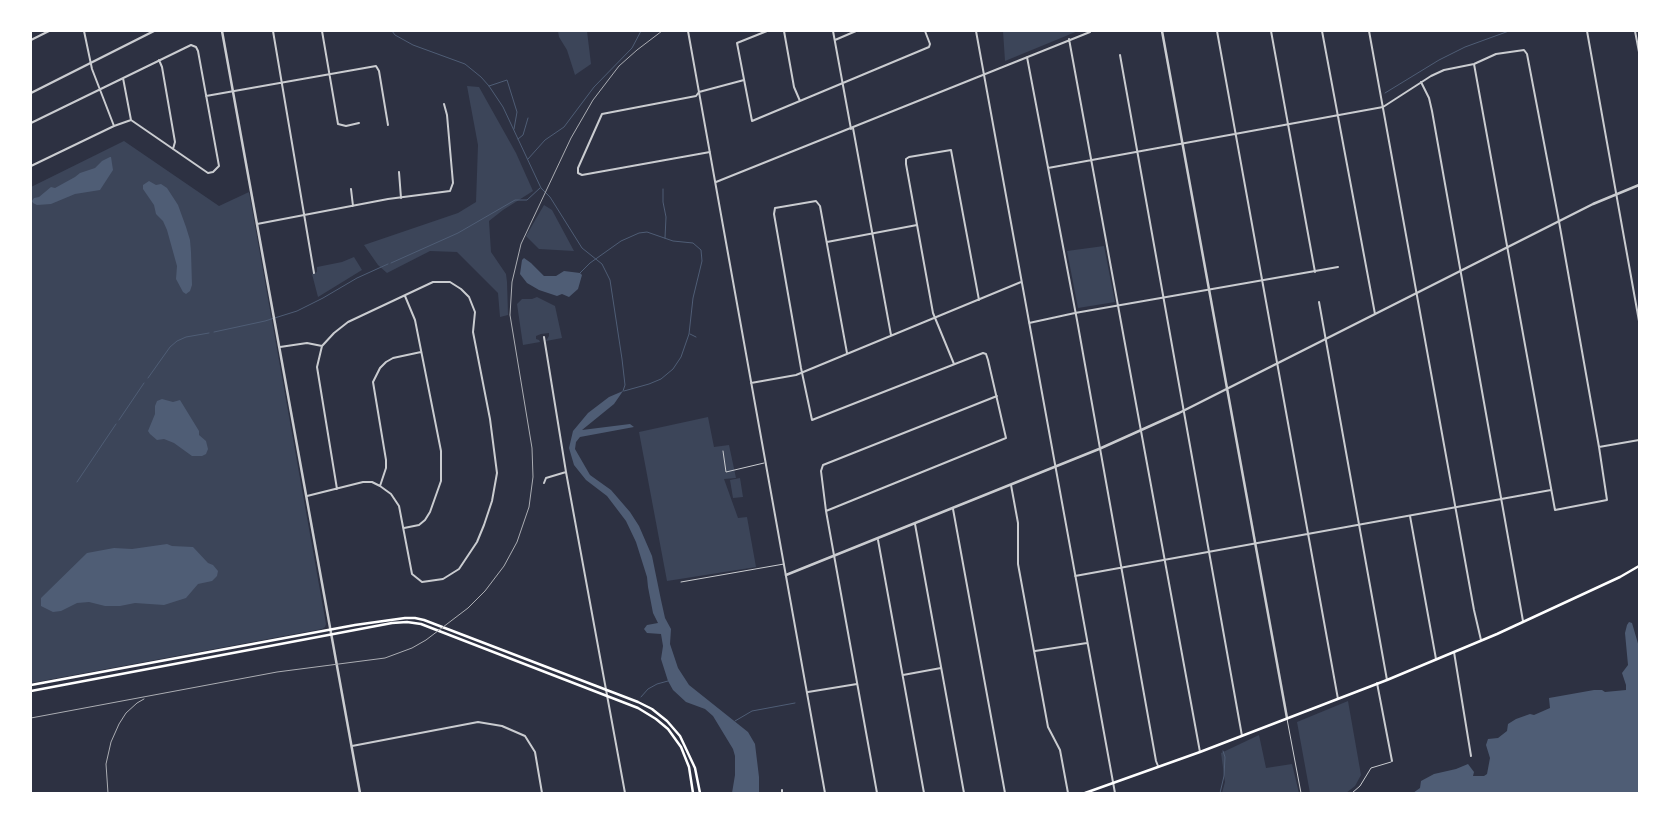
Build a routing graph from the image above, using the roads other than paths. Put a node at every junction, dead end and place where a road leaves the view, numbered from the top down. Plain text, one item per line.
1 (49, 31) edge
2 (84, 31) edge
3 (154, 31) edge
4 (222, 31) edge
5 (273, 31) edge
6 (322, 31) edge
7 (688, 31) edge
8 (767, 31) edge
9 (784, 31) edge
10 (833, 31) edge
11 (856, 31) edge
12 (925, 31) edge
13 (976, 31) edge
14 (1162, 31) edge
15 (1217, 31) edge
16 (1271, 31) edge
17 (1322, 31) edge
18 (1370, 31) edge
19 (1587, 31) edge
20 (1635, 31) edge
21 (1090, 32) edge
22 (31, 40) edge
23 (835, 40) junction
24 (1069, 40) junction
25 (1639, 52) edge
26 (1120, 55) dead end
27 (1027, 57) junction
28 (159, 60) junction
29 (90, 63) junction
30 (1474, 64) junction
31 (329, 74) junction
32 (984, 75) junction
33 (123, 78) junction
34 (744, 80) junction
35 (1421, 82) junction
36 (282, 83) junction
37 (842, 83) junction
38 (99, 90) junction
39 (233, 92) junction
40 (700, 92) junction
41 (31, 93) edge
42 (206, 96) junction
43 (800, 101) junction
44 (444, 104) dead end
45 (1383, 107) junction
46 (1338, 116) junction
47 (131, 120) junction
48 (31, 123) edge
49 (359, 123) dead end
50 (1288, 124) junction
51 (388, 125) dead end
52 (114, 126) junction
53 (852, 128) junction
54 (1236, 134) junction
55 (1183, 144) junction
56 (173, 149) junction
57 (710, 152) junction
58 (1137, 152) junction
59 (1091, 160) junction
60 (31, 166) edge
61 (1048, 168) junction
62 (399, 172) dead end
63 (716, 182) junction
64 (1639, 185) edge
65 (351, 189) dead end
66 (1615, 194) junction
67 (401, 198) junction
68 (353, 206) junction
69 (305, 215) junction
70 (1558, 221) junction
71 (257, 224) junction
72 (917, 225) junction
73 (872, 233) junction
74 (827, 242) junction
75 (1507, 247) junction
76 (1338, 267) dead end
77 (1460, 271) junction
78 (1315, 272) junction
79 (314, 273) dead end
80 (1261, 281) junction
81 (1022, 282) junction
82 (1209, 290) junction
83 (1417, 293) junction
84 (405, 296) junction
85 (1163, 298) junction
86 (979, 300) junction
87 (1319, 302) dead end
88 (1118, 306) junction
89 (1075, 313) junction
90 (1375, 314) junction
91 (936, 317) junction
92 (1639, 321) edge
93 (1029, 323) junction
94 (891, 336) junction
95 (544, 337) dead end
96 (1326, 339) junction
97 (322, 346) junction
98 (280, 347) junction
99 (422, 352) junction
100 (847, 353) junction
101 (1277, 363) junction
102 (954, 364) junction
103 (802, 372) junction
104 (751, 383) junction
105 (1227, 389) junction
106 (998, 396) junction
107 (1183, 411) junction
108 (1141, 430) junction
109 (1639, 440) edge
110 (1599, 447) junction
111 (1099, 449) junction
112 (723, 451) dead end
113 (765, 463) junction
114 (1055, 467) junction
115 (566, 472) junction
116 (544, 483) dead end
117 (1011, 485) junction
118 (380, 486) junction
119 (337, 488) junction
120 (1551, 490) junction
121 (307, 496) junction
122 (1501, 498) junction
123 (1455, 506) junction
124 (953, 509) junction
125 (826, 511) junction
126 (1410, 515) junction
127 (915, 524) junction
128 (1358, 524) junction
129 (404, 528) junction
130 (1308, 533) junction
131 (878, 540) junction
132 (1255, 543) junction
133 (1209, 551) junction
134 (834, 556) junction
135 (1164, 559) junction
136 (784, 564) junction
137 (1639, 566) edge
138 (1120, 567) junction
139 (786, 575) junction
140 (1075, 576) junction
141 (681, 582) dead end
142 (1523, 622) junction
143 (331, 630) junction
144 (332, 635) junction
145 (1481, 640) junction
146 (1087, 643) junction
147 (1034, 651) junction
148 (1454, 652) junction
149 (1436, 658) junction
150 (941, 668) junction
151 (903, 675) junction
152 (1387, 680) junction
153 (1377, 683) junction
154 (857, 684) junction
155 (31, 686) edge
156 (606, 690) junction
157 (31, 691) edge
158 (807, 693) junction
159 (607, 696) junction
160 (1338, 699) junction
161 (1287, 718) junction
162 (1242, 736) junction
163 (352, 746) junction
164 (1200, 752) junction
165 (1471, 756) dead end
166 (1392, 762) joint
167 (1158, 766) junction
168 (1112, 783) junction
169 (360, 793) edge
170 (542, 793) edge
171 (625, 793) edge
172 (694, 793) edge
173 (700, 793) edge
174 (825, 793) edge
175 (878, 793) edge
176 (924, 793) edge
177 (964, 793) edge
178 (1005, 793) edge
179 (1068, 793) edge
180 (1086, 793) edge
181 (1114, 793) edge
182 (1301, 793) edge
183 (1352, 793) edge

1 - 22 street
2 - 29 street
3 - 29 street
4 - 39 street
5 - 36 street
6 - 31 street
7 - 40 street
8 - 34 street
9 - 43 street
10 - 23 street
11 - 23 street
12 - 37 street
13 - 32 street
14 - 55 street
15 - 54 street
16 - 50 street
17 - 46 street
18 - 45 street
19 - 66 street
20 - 25 street
21 - 24 street
23 - 37 street
24 - 27 street
24 - 59 street
26 - 58 street
27 - 32 street
27 - 61 street
28 - 33 street
28 - 42 street
28 - 56 street
29 - 38 street
29 - 41 street
30 - 35 street
30 - 70 street
30 - 75 street
31 - 36 street
31 - 49 street
31 - 51 street
32 - 53 street
32 - 81 street
33 - 38 street
33 - 47 street
34 - 40 street
34 - 43 street
35 - 45 street
35 - 77 street
36 - 39 street
36 - 69 street
37 - 43 street
37 - 53 street
38 - 48 street
38 - 52 street
39 - 42 street
39 - 71 street
40 - 57 street
40 - 57 street
42 - 56 street
44 - 67 street
45 - 46 street
45 - 83 street
46 - 50 street
46 - 90 street
47 - 52 street
47 - 56 street
50 - 54 street
50 - 78 street
52 - 60 street
53 - 63 street
53 - 73 street
54 - 55 street
54 - 80 street
55 - 58 street
55 - 82 street
57 - 63 street
58 - 59 street
58 - 85 street
59 - 61 street
59 - 88 street
61 - 89 street
62 - 67 street
63 - 104 street
64 - 66 street
65 - 68 street
66 - 70 street
66 - 92 street
67 - 68 street
68 - 69 street
69 - 71 street
69 - 79 street
70 - 75 street
70 - 110 street
71 - 98 street
72 - 73 street
72 - 86 street
72 - 91 street
73 - 74 street
73 - 94 street
74 - 100 street
74 - 103 street
75 - 77 street
75 - 120 street
76 - 78 street
77 - 83 street
77 - 122 street
78 - 80 street
80 - 82 street
80 - 101 street
81 - 86 street
81 - 93 street
82 - 85 street
82 - 105 street
83 - 90 street
83 - 123 street
84 - 97 street
84 - 99 street
84 - 129 street
85 - 88 street
85 - 107 street
86 - 91 street
87 - 96 street
88 - 89 street
88 - 108 street
89 - 93 street
89 - 111 street
90 - 96 street
91 - 94 street
91 - 102 street
93 - 114 street
94 - 100 street
95 - 115 street
96 - 101 street
96 - 128 street
97 - 98 street
97 - 119 street
98 - 121 street
99 - 118 street
99 - 129 street
100 - 103 street
101 - 105 street
101 - 130 street
102 - 103 street
102 - 106 street
103 - 104 street
104 - 113 street
105 - 107 street
105 - 132 street
106 - 125 street
106 - 125 street
107 - 108 street
107 - 133 street
108 - 111 street
108 - 135 street
109 - 110 street
110 - 120 street
111 - 114 street
111 - 138 street
112 - 113 lane
113 - 136 street
114 - 117 street
114 - 140 street
115 - 116 street
115 - 156 street
117 - 124 street
117 - 147 street
118 - 119 street
118 - 129 street
119 - 121 street
120 - 122 street
121 - 143 street
122 - 123 street
122 - 142 street
123 - 126 street
123 - 145 street
124 - 127 street
124 - 178 street
125 - 134 street
126 - 128 street
126 - 149 street
127 - 131 street
127 - 150 street
128 - 130 street
128 - 152 street
130 - 132 street
130 - 160 street
131 - 134 street
131 - 151 street
132 - 133 street
132 - 161 street
133 - 135 street
133 - 162 street
134 - 139 street
134 - 154 street
135 - 138 street
135 - 164 street
136 - 139 street
136 - 141 lane
137 - 142 main road
138 - 140 street
138 - 167 street
139 - 158 street
140 - 146 street
142 - 145 main road
143 - 144 street
143 - 155 main road
143 - 156 main road
144 - 157 main road
144 - 159 main road
144 - 163 street
145 - 148 main road
146 - 147 street
146 - 168 street
147 - 179 street
148 - 149 main road
148 - 165 street
149 - 152 main road
150 - 151 street
150 - 177 street
151 - 176 street
152 - 153 main road
153 - 160 main road
153 - 166 street
154 - 158 street
154 - 175 street
156 - 159 street
156 - 173 main road
158 - 174 street
159 - 171 street
159 - 172 main road
160 - 161 main road
161 - 162 main road
161 - 182 lane
162 - 164 main road
163 - 169 street
163 - 170 street
164 - 167 main road
166 - 183 lane
167 - 168 main road
168 - 180 main road
168 - 181 street

